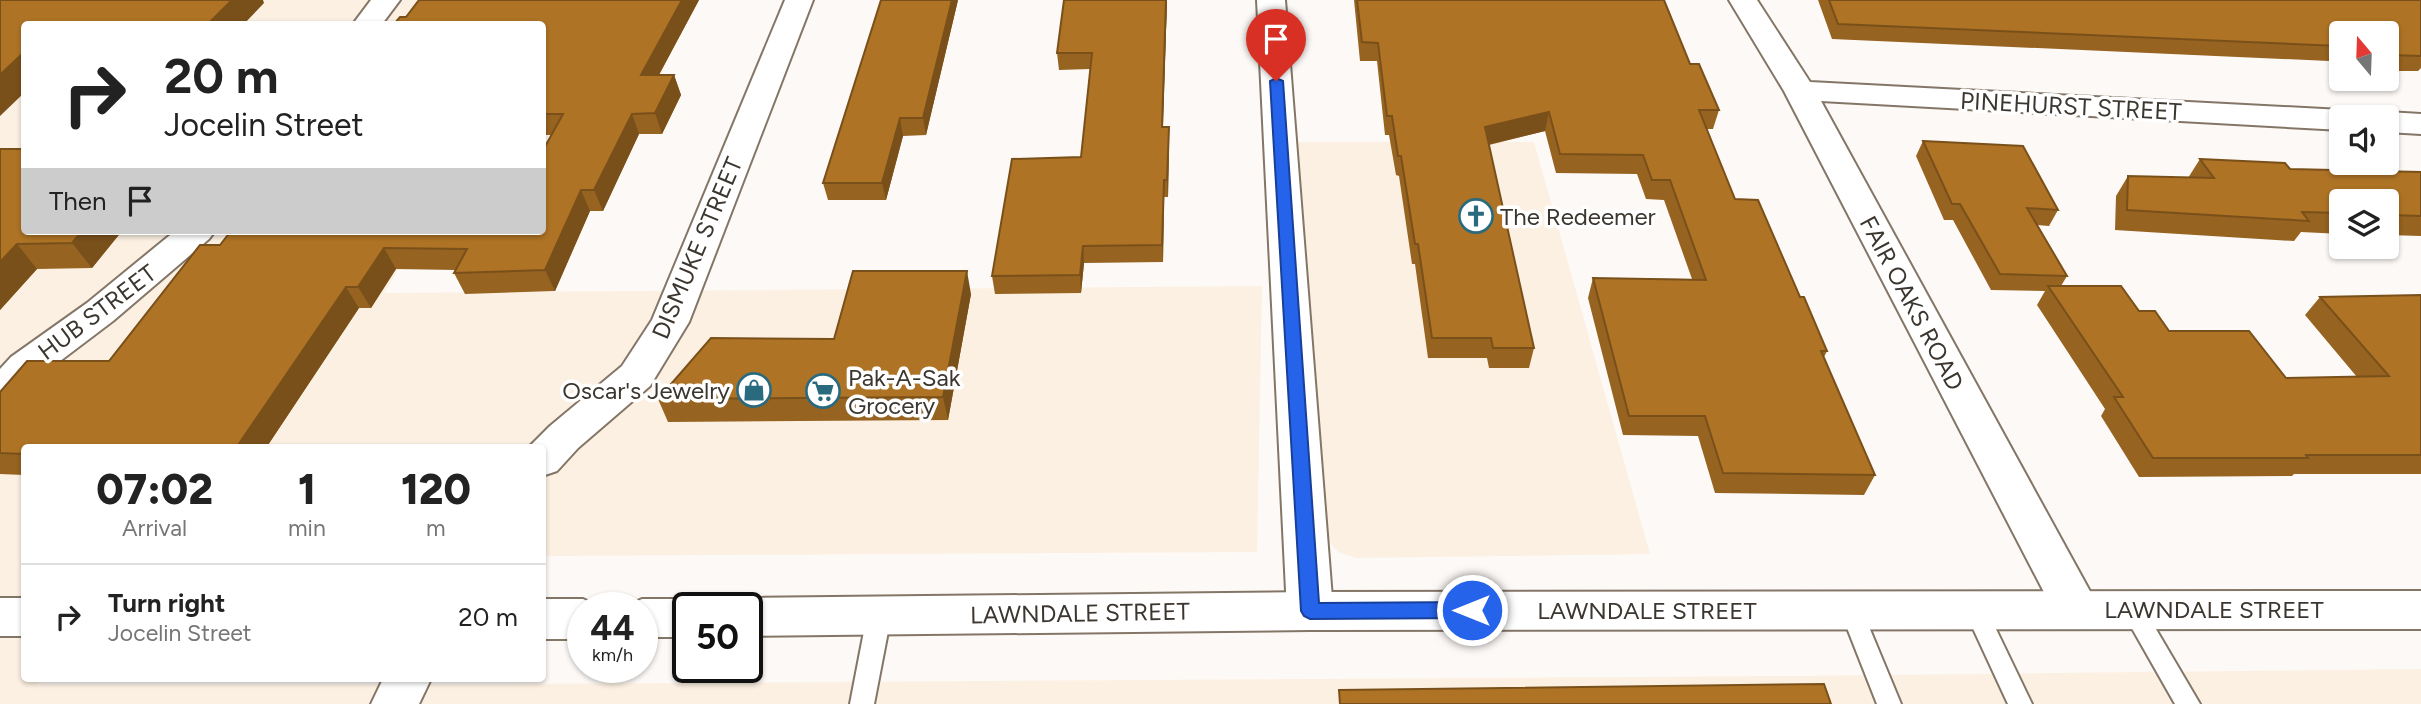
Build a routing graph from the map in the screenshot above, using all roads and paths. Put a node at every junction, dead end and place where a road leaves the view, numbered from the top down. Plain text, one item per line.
1 (386, 0) edge
2 (799, 0) edge
3 (1271, 0) edge
4 (1743, 0) edge
5 (369, 21) edge
6 (1800, 91) junction
7 (2329, 119) edge
8 (2399, 123) edge
9 (2421, 124) edge
10 (192, 235) edge
11 (0, 395) edge
12 (546, 456) edge
13 (1975, 609) junction
14 (2076, 609) junction
15 (2132, 609) junction
16 (1851, 610) junction
17 (2421, 610) edge
18 (1310, 611) junction
19 (879, 615) junction
20 (0, 617) edge
21 (21, 617) edge
22 (763, 617) edge
23 (546, 619) edge
24 (567, 619) edge
25 (406, 682) edge
26 (395, 704) edge
27 (862, 704) edge
28 (1889, 704) edge
29 (2020, 704) edge
30 (2188, 704) edge

1 - 5 street
2 - 12 street, DISMUKE STREET
3 - 18 street
4 - 6 street, FAIR OAKS ROAD
6 - 7 street, PINEHURST STREET
6 - 14 street, FAIR OAKS ROAD
8 - 9 street
10 - 11 street, HUB STREET
13 - 14 street, LAWNDALE STREET
13 - 16 street, LAWNDALE STREET
13 - 29 lane
14 - 15 street, LAWNDALE STREET
15 - 17 street, LAWNDALE STREET
15 - 30 lane
16 - 18 street, LAWNDALE STREET
16 - 28 lane
18 - 19 street, LAWNDALE STREET
19 - 22 street, LAWNDALE STREET
19 - 27 lane
20 - 21 street
23 - 24 street
25 - 26 street

